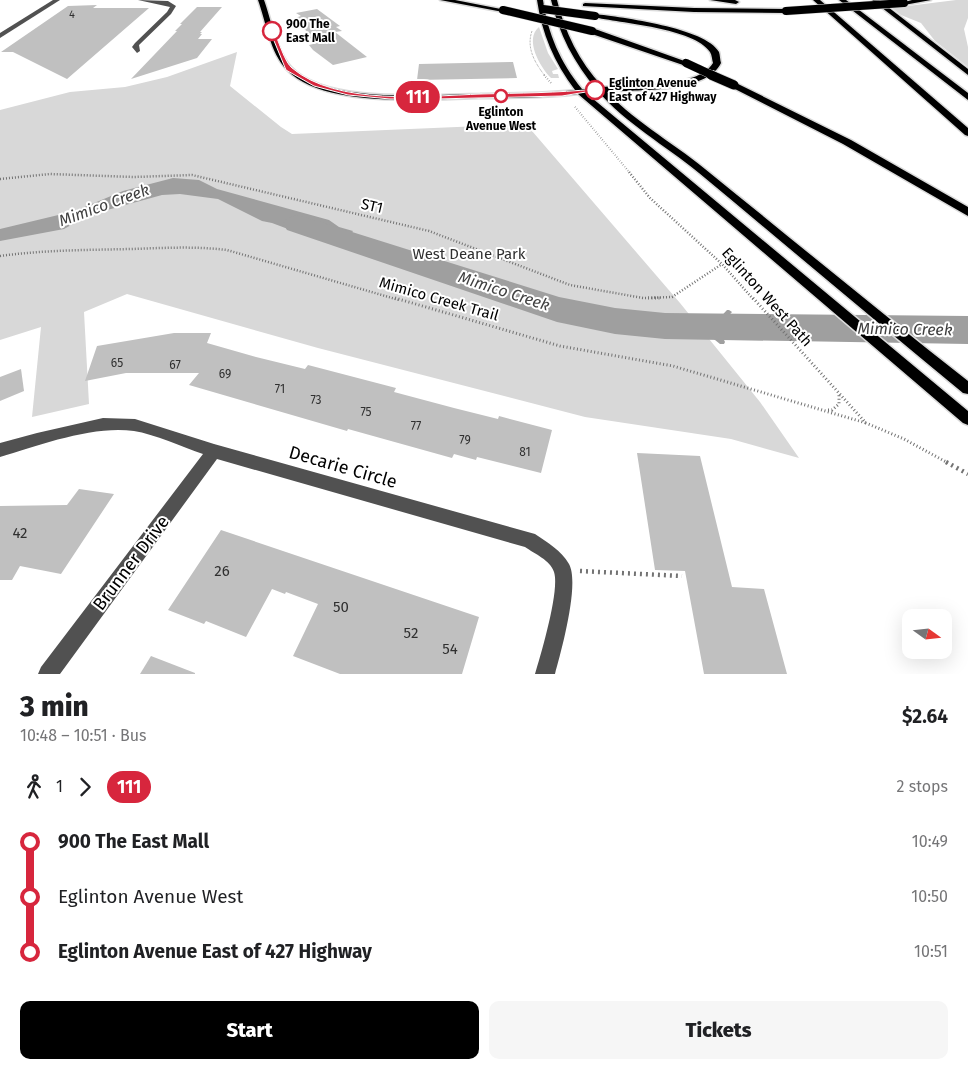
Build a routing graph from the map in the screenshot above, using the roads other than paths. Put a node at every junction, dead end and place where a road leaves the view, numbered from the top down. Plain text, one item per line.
1 (58, 0) edge
2 (140, 0) edge
3 (261, 0) edge
4 (443, 0) edge
5 (486, 0) edge
6 (554, 0) edge
7 (634, 0) edge
8 (712, 0) edge
9 (812, 0) edge
10 (834, 0) edge
11 (842, 0) edge
12 (854, 0) edge
13 (875, 0) edge
14 (928, 0) edge
15 (538, 3) edge
16 (566, 3) dead end
17 (750, 3) junction
18 (766, 3) dead end
19 (576, 4) dead end
20 (517, 5) dead end
21 (505, 6) junction
22 (0, 36) edge
23 (137, 51) dead end
24 (926, 63) junction
25 (968, 73) edge
26 (600, 90) junction
27 (580, 92) junction
28 (968, 97) edge
29 (968, 133) edge
30 (968, 212) edge
31 (968, 389) edge
32 (968, 419) edge
33 (0, 450) edge
34 (214, 451) junction
35 (48, 674) edge
36 (545, 674) edge

1 - 22 street
2 - 23 street
3 - 27 main road
4 - 21 highway
5 - 21 highway
6 - 26 main road
7 - 17 highway
8 - 17 highway
9 - 10 highway
9 - 29 highway
11 - 24 highway
12 - 24 highway
13 - 25 highway
14 - 19 highway, bridge
15 - 16 highway
15 - 26 highway, bridge
15 - 27 main road
17 - 18 highway
20 - 21 highway
21 - 30 highway, bridge
24 - 28 highway
26 - 27 main road
26 - 31 main road
27 - 32 main road
33 - 34 street, Decarie Circle
34 - 35 street, Brunner Drive
34 - 36 street, Decarie Circle

